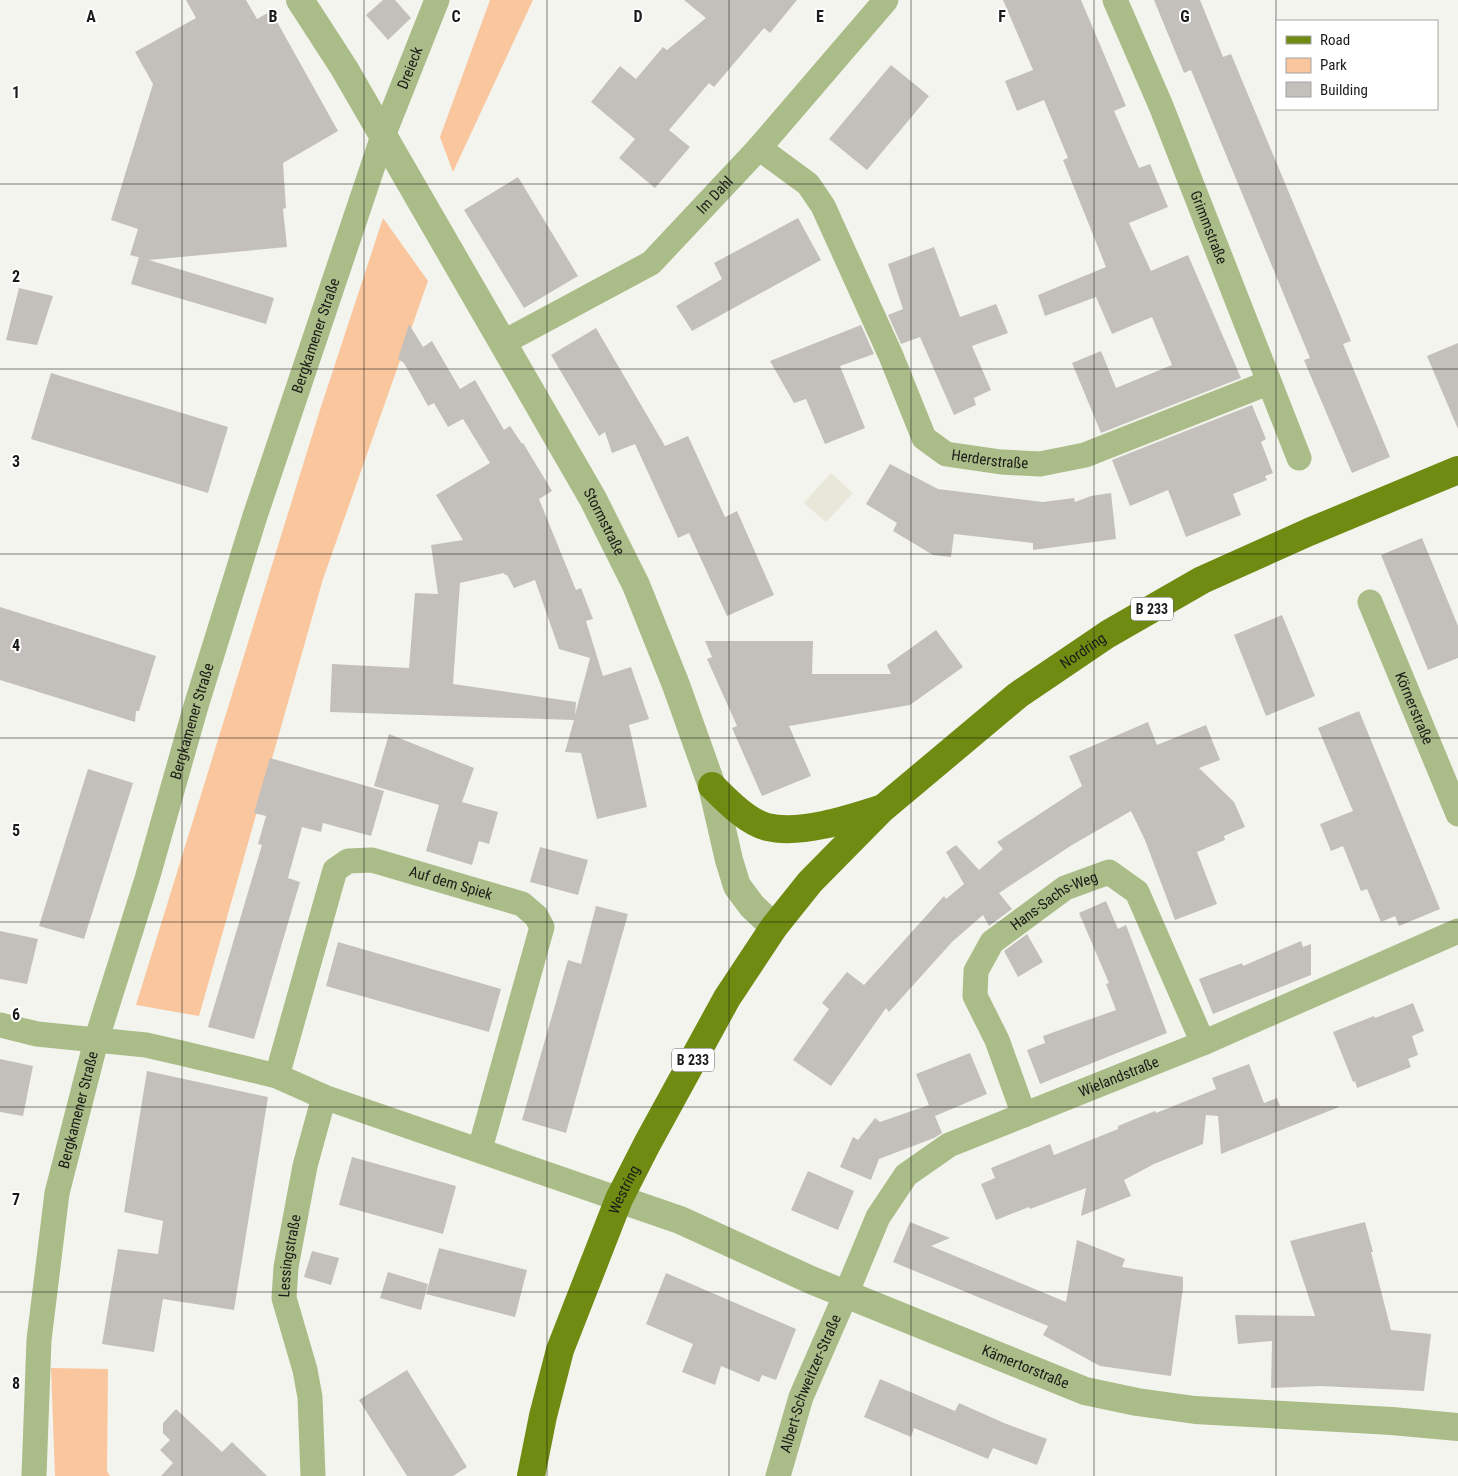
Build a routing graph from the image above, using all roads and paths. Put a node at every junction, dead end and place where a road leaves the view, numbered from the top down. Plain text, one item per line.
1 (300, 0) edge
2 (437, 0) edge
3 (886, 0) edge
4 (1115, 0) edge
5 (383, 136) junction
6 (759, 148) junction
7 (504, 342) junction
8 (1268, 383) junction
9 (1299, 458) dead end
10 (1458, 470) edge
11 (1370, 602) dead end
12 (712, 786) junction
13 (882, 809) junction
14 (1458, 814) edge
15 (774, 927) junction
16 (1458, 931) edge
17 (0, 1025) edge
18 (96, 1041) junction
19 (1203, 1043) junction
20 (276, 1076) junction
21 (324, 1097) junction
22 (1024, 1115) junction
23 (480, 1149) junction
24 (619, 1199) junction
25 (846, 1294) junction
26 (1458, 1427) edge
27 (34, 1476) edge
28 (313, 1476) edge
29 (532, 1476) edge
30 (778, 1476) edge

1 - 5 street
2 - 5 street, Dreieck
3 - 6 street, Im Dahl
4 - 8 street, Grimmstraße
5 - 7 street, Stormstraße
5 - 18 street, Bergkamener Straße
6 - 7 street, Im Dahl
6 - 8 street, Herderstraße
7 - 12 street, Stormstraße
8 - 9 street, Grimmstraße
10 - 13 main road, Nordring / B 233
11 - 14 street, Körnerstraße
12 - 13 main road, B 233
12 - 15 street, Stormstraße
13 - 15 main road, Nordring / B 233
15 - 24 main road, Westring / B 233
16 - 19 street, Wielandstraße
17 - 18 street
18 - 20 street
18 - 27 street, Bergkamener Straße
19 - 22 street, Wielandstraße
19 - 22 street, Hans-Sachs-Weg
20 - 21 street
20 - 23 street, Auf dem Spiek
21 - 23 street
21 - 28 street, Lessingstraße
22 - 25 street, Wielandstraße
23 - 24 street
24 - 25 street, Kämertorstraße
24 - 29 main road, Westring / B 233
25 - 26 street, Kämertorstraße
25 - 30 street, Albert-Schweitzer-Straße

